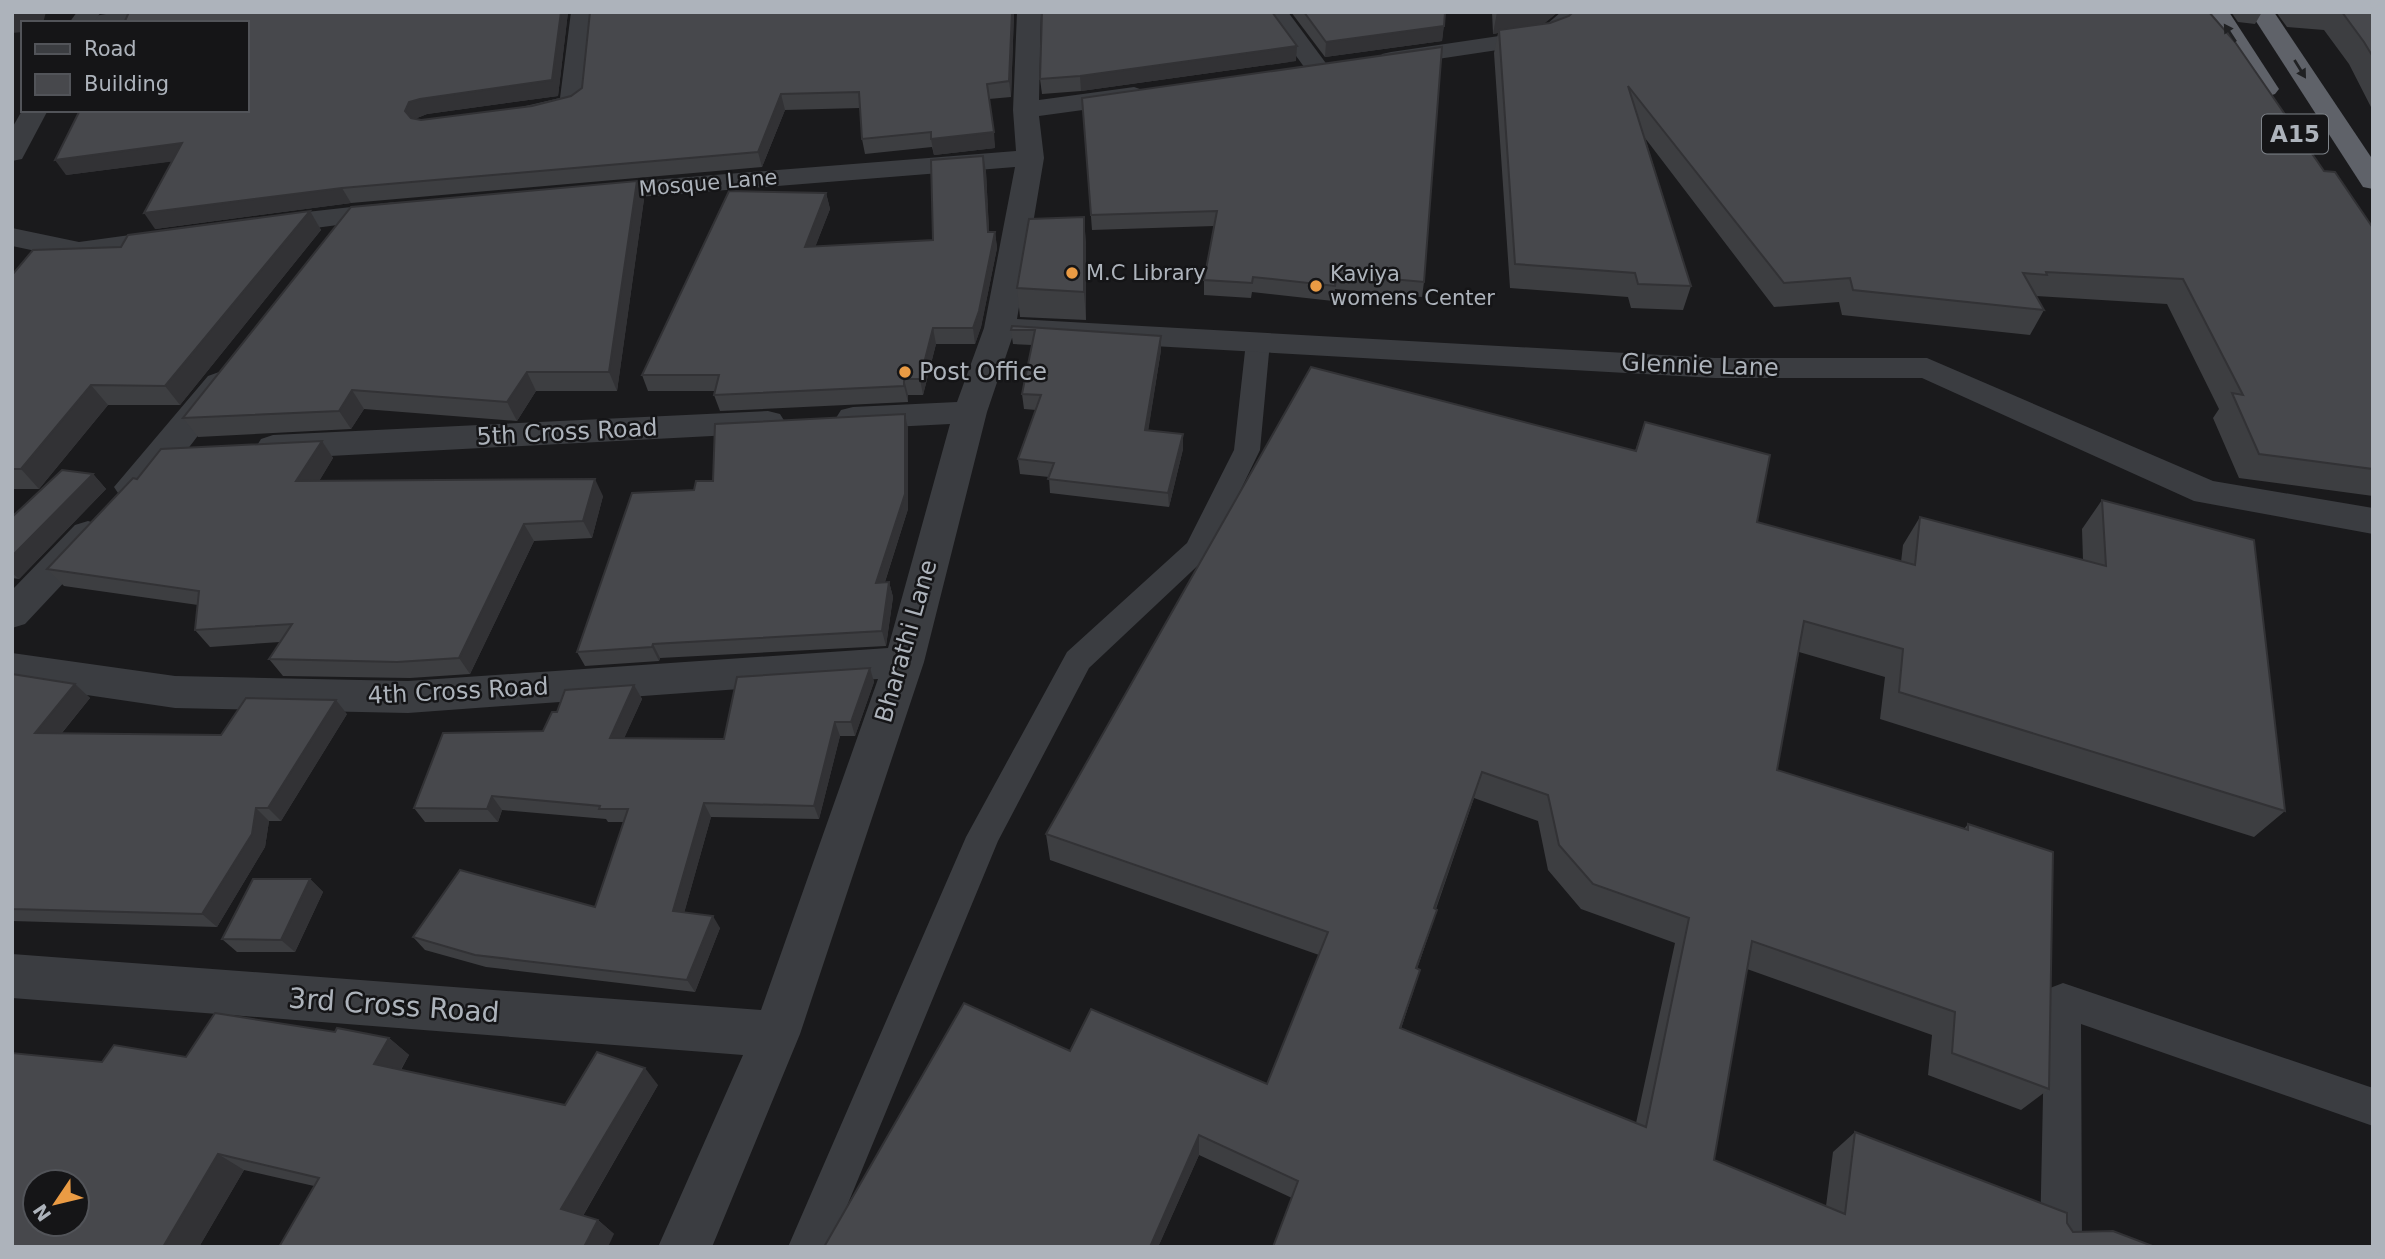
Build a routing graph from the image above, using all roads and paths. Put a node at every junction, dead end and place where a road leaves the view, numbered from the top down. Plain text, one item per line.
1 (173, 12) edge
2 (583, 12) edge
3 (1029, 12) edge
4 (1276, 12) edge
5 (1578, 12) edge
6 (2217, 12) edge
7 (2262, 12) edge
8 (105, 21) edge
9 (1372, 62) edge
10 (1345, 66) edge
11 (1319, 70) junction
12 (1292, 74) edge
13 (1159, 92) edge
14 (2276, 105) edge
15 (1026, 110) junction
16 (34, 112) edge
17 (504, 115) edge
18 (12, 153) edge
19 (1030, 158) junction
20 (2373, 181) edge
21 (558, 196) edge
22 (420, 208) edge
23 (351, 215) junction
24 (242, 229) edge
25 (201, 234) edge
26 (12, 237) edge
27 (326, 247) edge
28 (1000, 328) junction
29 (1258, 342) junction
30 (241, 355) edge
31 (970, 412) junction
32 (248, 449) edge
33 (206, 451) edge
34 (164, 453) junction
35 (2373, 520) edge
36 (12, 614) edge
37 (904, 662) junction
38 (12, 668) edge
39 (12, 975) edge
40 (776, 1034) junction
41 (2373, 1107) edge
42 (2061, 1240) edge
43 (685, 1247) edge
44 (809, 1247) edge

1 - 8 street
2 - 17 street
3 - 15 street, Bharathi Lane
4 - 11 street
5 - 9 street
14 -> 6 highway, A15
7 -> 20 highway, A15
10 - 11 street
11 - 12 street
13 - 15 street
15 - 19 street, Bharathi Lane
16 - 18 street
19 - 21 street, Mosque Lane
19 - 28 street, Bharathi Lane
22 - 23 street
23 - 24 street
23 - 27 street
25 - 26 street
28 - 29 street, Glennie Lane
28 - 31 street, Bharathi Lane
29 - 35 street, Glennie Lane
29 - 44 lane
30 - 34 street
31 - 32 street, 5th Cross Road
31 - 37 street, Bharathi Lane
33 - 34 street
34 - 36 street
37 - 38 street, 4th Cross Road
37 - 40 street, Bharathi Lane
39 - 40 street, 3rd Cross Road
40 - 43 street, Bharathi Lane
41 - 42 lane

